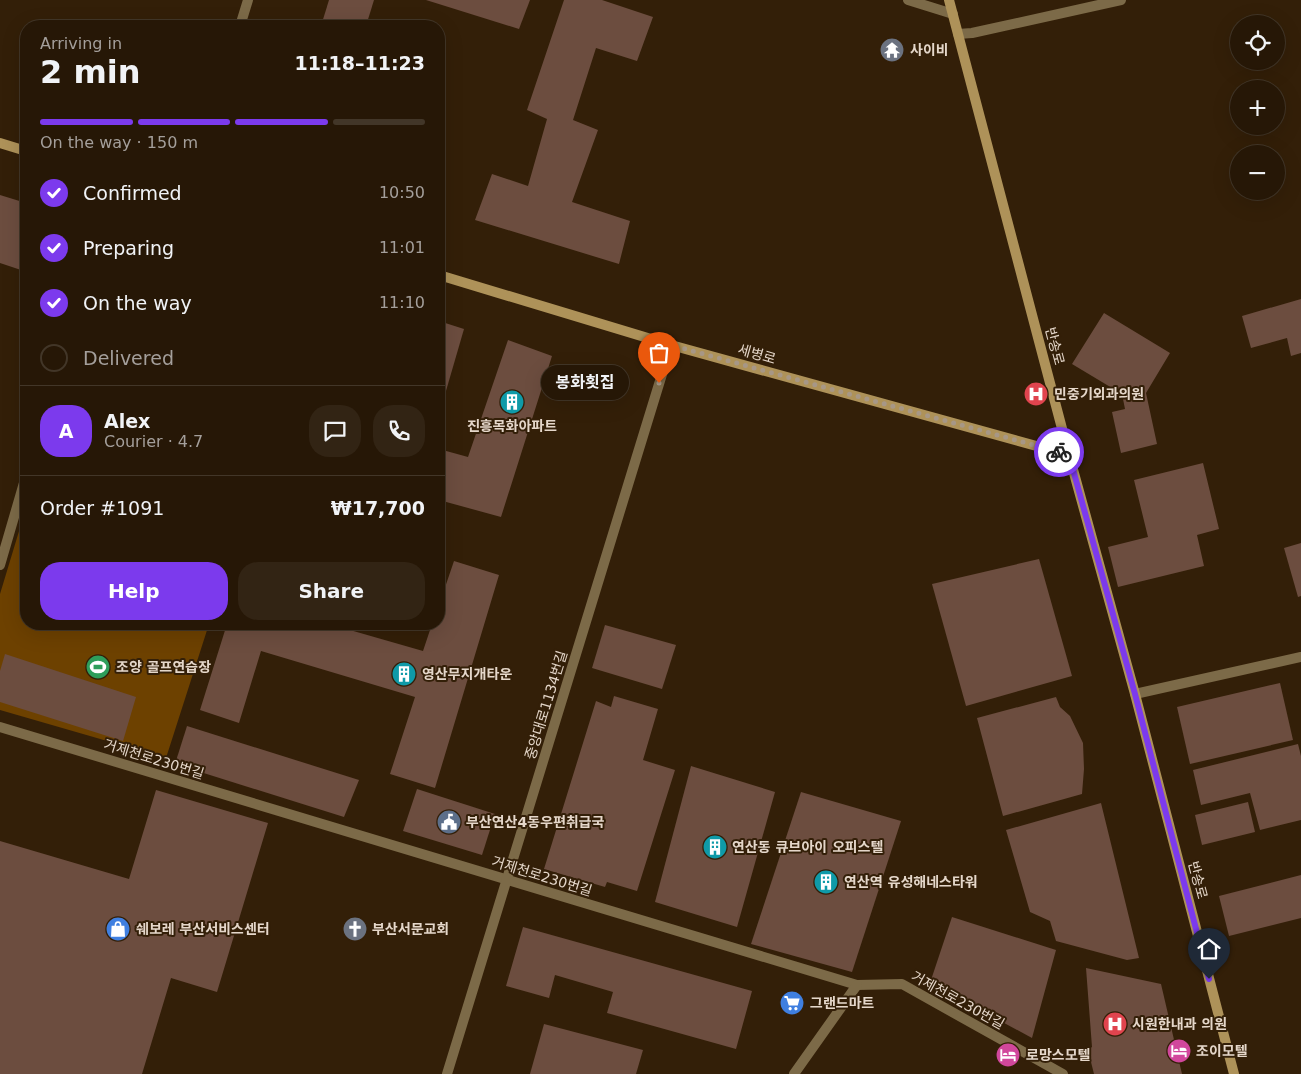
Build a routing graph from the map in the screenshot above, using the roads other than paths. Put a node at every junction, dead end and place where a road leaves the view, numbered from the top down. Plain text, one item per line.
1 (248, 0) edge
2 (908, 0) edge
3 (949, 0) edge
4 (1121, 0) edge
5 (953, 14) junction
6 (242, 20) edge
7 (958, 34) junction
8 (0, 143) edge
9 (20, 148) edge
10 (445, 277) edge
11 (671, 345) junction
12 (1069, 455) junction
13 (20, 497) edge
14 (0, 565) edge
15 (1301, 657) edge
16 (1135, 694) junction
17 (0, 727) edge
18 (506, 880) junction
19 (857, 985) junction
20 (1050, 1071) edge
21 (447, 1074) edge
22 (794, 1074) edge
23 (1062, 1074) edge
24 (1234, 1074) edge

1 - 6 street
2 - 5 street
3 - 5 main road, 반송로
4 - 7 street
5 - 7 main road, 반송로
7 - 12 main road, 반송로
8 - 9 main road
10 - 11 main road, 세병로
11 - 12 main road, 세병로
11 - 18 street, 중앙대로1134번길
12 - 16 main road, 반송로
13 - 14 street
15 - 16 street
16 - 24 main road, 반송로
17 - 18 street, 거제천로230번길
18 - 19 street, 거제천로230번길
18 - 21 street, 중앙대로1134번길
19 - 20 street, 거제천로230번길
19 - 22 street
20 - 23 street, 거제천로230번길

